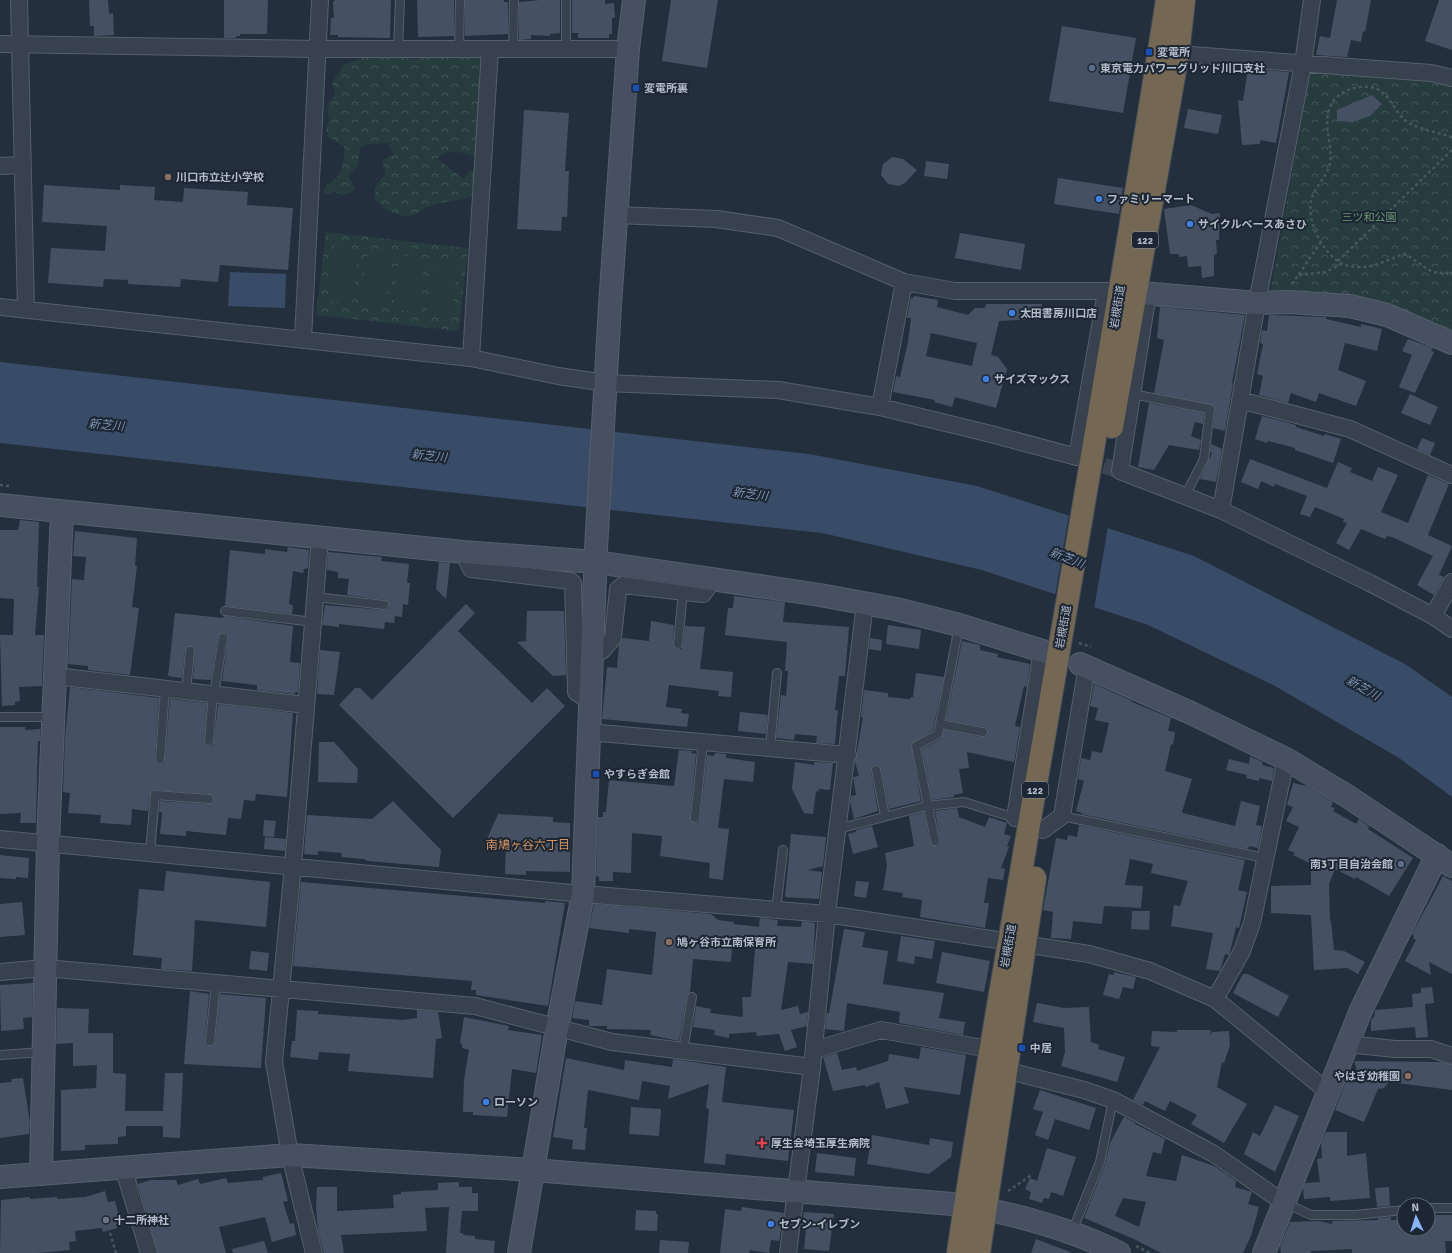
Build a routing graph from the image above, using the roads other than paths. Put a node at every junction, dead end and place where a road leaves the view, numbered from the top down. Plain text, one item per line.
1 (19, 0) edge
2 (320, 0) edge
3 (400, 0) edge
4 (460, 0) edge
5 (514, 0) edge
6 (566, 0) edge
7 (634, 0) edge
8 (1167, 0) edge
9 (1184, 0) edge
10 (1312, 0) edge
11 (0, 44) edge
12 (20, 44) junction
13 (317, 49) junction
14 (398, 49) junction
15 (459, 49) junction
16 (490, 49) junction
17 (513, 49) junction
18 (566, 49) junction
19 (628, 49) junction
20 (1178, 54) junction
21 (1303, 64) junction
22 (1452, 78) edge
23 (23, 165) junction
24 (0, 166) edge
25 (616, 215) junction
26 (904, 282) junction
27 (1127, 292) junction
28 (1257, 303) junction
29 (0, 307) edge
30 (26, 310) junction
31 (303, 339) junction
32 (1452, 343) edge
33 (472, 358) junction
34 (605, 387) junction
35 (1132, 394) junction
36 (1240, 400) junction
37 (880, 407) junction
38 (1452, 474) edge
39 (1186, 496) junction
40 (0, 505) edge
41 (1221, 510) junction
42 (62, 512) junction
43 (320, 538) junction
44 (463, 552) junction
45 (596, 556) junction
46 (713, 580) junction
47 (1452, 582) edge
48 (683, 591) junction
49 (315, 597) junction
50 (865, 603) junction
51 (384, 605) dead end
52 (225, 611) dead end
53 (1433, 616) junction
54 (313, 622) junction
55 (959, 625) junction
56 (1452, 629) edge
57 (223, 638) dead end
58 (678, 644) dead end
59 (1056, 646) junction
60 (190, 651) dead end
61 (592, 656) junction
62 (1084, 665) joint
63 (777, 673) dead end
64 (55, 676) junction
65 (165, 689) junction
66 (186, 691) junction
67 (214, 694) junction
68 (590, 700) junction
69 (306, 705) junction
70 (53, 717) junction
71 (0, 718) edge
72 (940, 724) junction
73 (588, 732) junction
74 (983, 732) dead end
75 (209, 741) dead end
76 (703, 742) junction
77 (770, 748) junction
78 (848, 755) junction
79 (160, 759) dead end
80 (1286, 759) junction
81 (876, 770) dead end
82 (209, 799) dead end
83 (926, 806) junction
84 (885, 816) junction
85 (1062, 816) junction
86 (695, 818) dead end
87 (1029, 824) junction
88 (838, 829) junction
89 (0, 838) edge
90 (48, 842) junction
91 (935, 842) dead end
92 (783, 850) dead end
93 (150, 852) junction
94 (1265, 858) junction
95 (1445, 861) edge
96 (293, 866) junction
97 (583, 894) junction
98 (776, 910) junction
99 (827, 914) junction
100 (1016, 943) junction
101 (45, 968) junction
102 (0, 972) edge
103 (216, 983) junction
104 (281, 990) junction
105 (692, 997) dead end
106 (1215, 999) junction
107 (557, 1028) junction
108 (210, 1041) dead end
109 (1348, 1044) junction
110 (989, 1049) junction
111 (814, 1050) junction
112 (683, 1051) junction
113 (43, 1052) junction
114 (0, 1055) edge
115 (1452, 1056) edge
116 (812, 1067) junction
117 (1005, 1070) junction
118 (1328, 1092) junction
119 (1113, 1100) junction
120 (290, 1155) junction
121 (123, 1167) junction
122 (533, 1170) junction
123 (40, 1174) junction
124 (0, 1177) edge
125 (796, 1190) junction
126 (1284, 1203) junction
127 (965, 1205) junction
128 (1436, 1208) edge
129 (1452, 1208) edge
130 (986, 1209) junction
131 (1396, 1211) edge
132 (1072, 1232) junction
133 (1125, 1248) edge
134 (312, 1252) edge
135 (150, 1253) edge
136 (519, 1253) edge
137 (788, 1253) edge
138 (958, 1253) edge
139 (979, 1253) edge
140 (1264, 1253) edge

1 - 12 street
2 - 13 street
3 - 14 lane
4 - 15 lane
5 - 17 lane
6 - 18 lane
7 - 19 street
8 - 27 highway, 岩槻街道 / 122
9 - 20 highway, 岩槻街道 / 122
10 - 21 street
11 - 12 street
12 - 13 street
12 - 23 street
13 - 14 street
13 - 31 street
14 - 15 street
15 - 16 street
16 - 17 street
16 - 33 street
17 - 18 street
18 - 19 street
19 - 25 street
20 - 21 street
20 - 27 highway, 岩槻街道 / 122
21 - 22 street
21 - 28 street
23 - 24 street
23 - 30 street
25 - 26 street
25 - 34 street
26 - 27 street
26 - 37 street
27 - 28 street
27 - 35 street
27 - 37 street
27 - 59 highway, 岩槻街道 / 122
28 - 32 street
28 - 36 street
29 - 30 street
30 - 31 street
31 - 33 street
33 - 34 street
34 - 37 street
34 - 45 street
35 - 39 street
35 - 39 lane
36 - 38 street
36 - 41 street
39 - 41 street
40 - 42 street
41 - 53 street
42 - 43 street
42 - 64 street
43 - 44 street
43 - 49 street
44 - 45 street
44 - 68 street
45 - 46 street
45 - 61 street
46 - 48 street
46 - 50 street
47 - 53 street
48 - 58 lane
48 - 61 street
49 - 51 lane
49 - 54 street
50 - 55 street
50 - 78 street
52 - 54 lane
53 - 56 street
54 - 69 street
55 - 59 street
55 - 72 lane
57 - 67 lane
59 - 87 highway, 岩槻街道 / 122
59 - 87 street
60 - 66 lane
61 - 68 street
62 - 80 street
62 - 85 street
63 - 77 lane
64 - 65 street
64 - 70 street
65 - 66 street
65 - 79 lane
66 - 67 street
67 - 69 street
67 - 75 lane
68 - 73 street
69 - 96 street
70 - 71 lane
70 - 90 street
72 - 74 lane
72 - 83 lane
73 - 76 street
73 - 97 street
76 - 77 street
76 - 86 lane
77 - 78 street
78 - 88 street
80 - 94 street
80 - 95 street
81 - 84 lane
82 - 93 lane
83 - 84 lane
83 - 87 lane
83 - 91 lane
84 - 88 lane
85 - 87 street
85 - 94 lane
87 - 100 highway, 岩槻街道 / 122
88 - 99 street
89 - 90 street
90 - 93 street
90 - 101 street
92 - 98 lane
93 - 96 street
94 - 106 street
95 - 109 street
96 - 97 street
96 - 104 street
97 - 98 street
97 - 107 street
98 - 99 street
99 - 100 street
99 - 111 street
100 - 106 street
100 - 110 highway, 岩槻街道 / 122
100 - 117 highway, 岩槻街道 / 122
101 - 102 street
101 - 103 street
101 - 113 street
103 - 104 street
103 - 108 lane
104 - 107 street
104 - 120 street
105 - 112 lane
106 - 118 street
107 - 112 street
107 - 122 street
109 - 115 street
109 - 118 street
110 - 111 street
110 - 127 highway, 岩槻街道 / 122
111 - 116 street
112 - 116 street
113 - 114 lane
113 - 123 street
116 - 125 street
117 - 119 street
117 - 130 highway, 岩槻街道 / 122
118 - 126 street
119 - 126 street
119 - 132 lane
120 - 121 street
120 - 122 street
120 - 134 street
121 - 123 street
121 - 135 street
122 - 125 street
122 - 136 street
123 - 124 street
125 - 127 street
125 - 137 street
126 - 131 lane
126 - 140 street
127 - 130 street
127 - 138 highway, 岩槻街道 / 122
128 - 129 lane
130 - 132 street
130 - 139 highway, 岩槻街道 / 122
132 - 133 street

